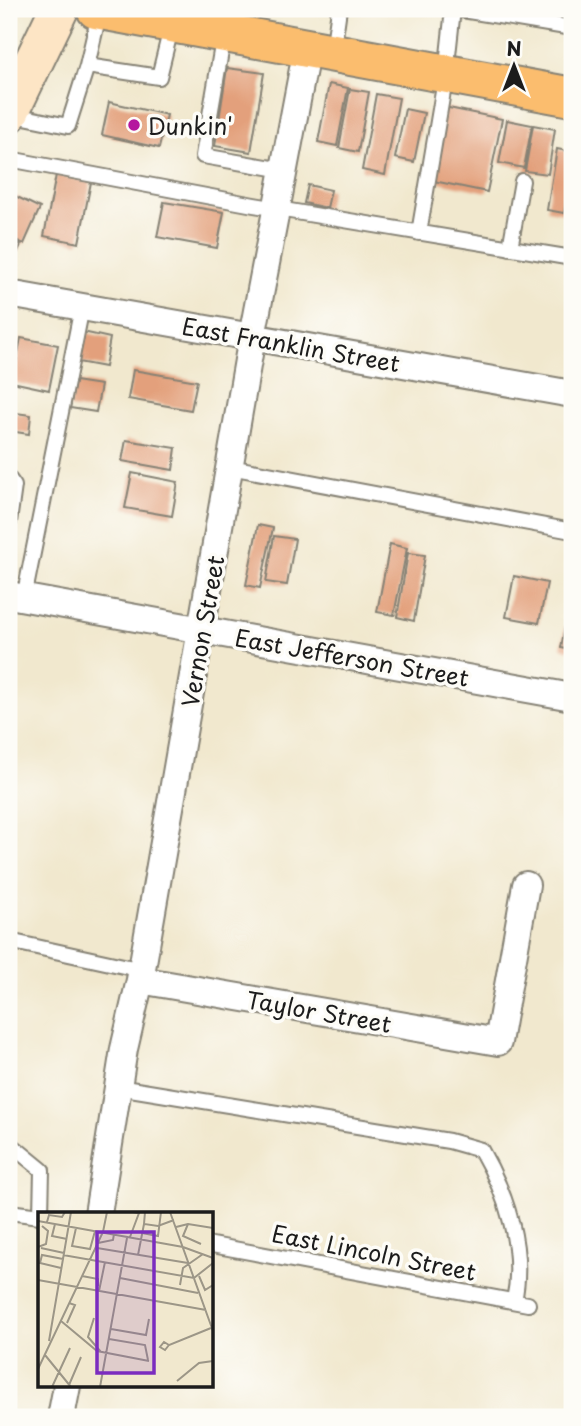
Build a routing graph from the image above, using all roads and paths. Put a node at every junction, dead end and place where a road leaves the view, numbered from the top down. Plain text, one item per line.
1 (59, 9) edge
2 (98, 9) edge
3 (339, 9) edge
4 (455, 9) edge
5 (183, 19) edge
6 (572, 28) edge
7 (231, 30) junction
8 (320, 50) junction
9 (87, 66) junction
10 (446, 74) junction
11 (572, 97) edge
12 (9, 113) edge
13 (9, 159) edge
14 (284, 170) junction
15 (522, 181) dead end
16 (276, 209) junction
17 (419, 233) junction
18 (510, 248) junction
19 (572, 258) edge
20 (9, 294) edge
21 (82, 307) junction
22 (252, 337) junction
23 (572, 394) edge
24 (230, 467) junction
25 (9, 479) edge
26 (9, 522) edge
27 (572, 531) edge
28 (16, 596) edge
29 (202, 630) junction
30 (572, 696) edge
31 (526, 885) dead end
32 (9, 941) edge
33 (141, 975) junction
34 (118, 1087) junction
35 (9, 1143) edge
36 (9, 1212) edge
37 (41, 1212) edge
38 (98, 1212) edge
39 (38, 1215) edge
40 (214, 1245) edge
41 (67, 1388) edge
42 (61, 1417) edge

1 - 12 street
2 - 5 main road
2 - 9 lane
3 - 8 lane
4 - 6 lane
4 - 10 lane
5 - 7 main road
5 - 9 lane
7 - 8 main road
7 - 14 lane
8 - 10 main road
8 - 14 street, Vernon Street
9 - 12 lane
10 - 11 main road
10 - 17 lane
13 - 16 lane
14 - 16 street, Vernon Street
15 - 18 lane
16 - 17 lane
16 - 22 street, Vernon Street
17 - 18 lane
18 - 19 lane
20 - 21 street, East Franklin Street
21 - 22 street, East Franklin Street
21 - 28 lane
22 - 23 street, East Franklin Street
22 - 24 street, Vernon Street
24 - 27 lane
24 - 29 street, Vernon Street
25 - 26 lane
28 - 29 street, East Jefferson Street
29 - 30 street, East Jefferson Street
29 - 33 street, Vernon Street
31 - 33 street, Taylor Street
32 - 33 lane
33 - 34 street, Vernon Street
34 - 38 street, Vernon Street
34 - 40 lane, East Lincoln Street
35 - 37 lane
36 - 39 lane
41 - 42 street

